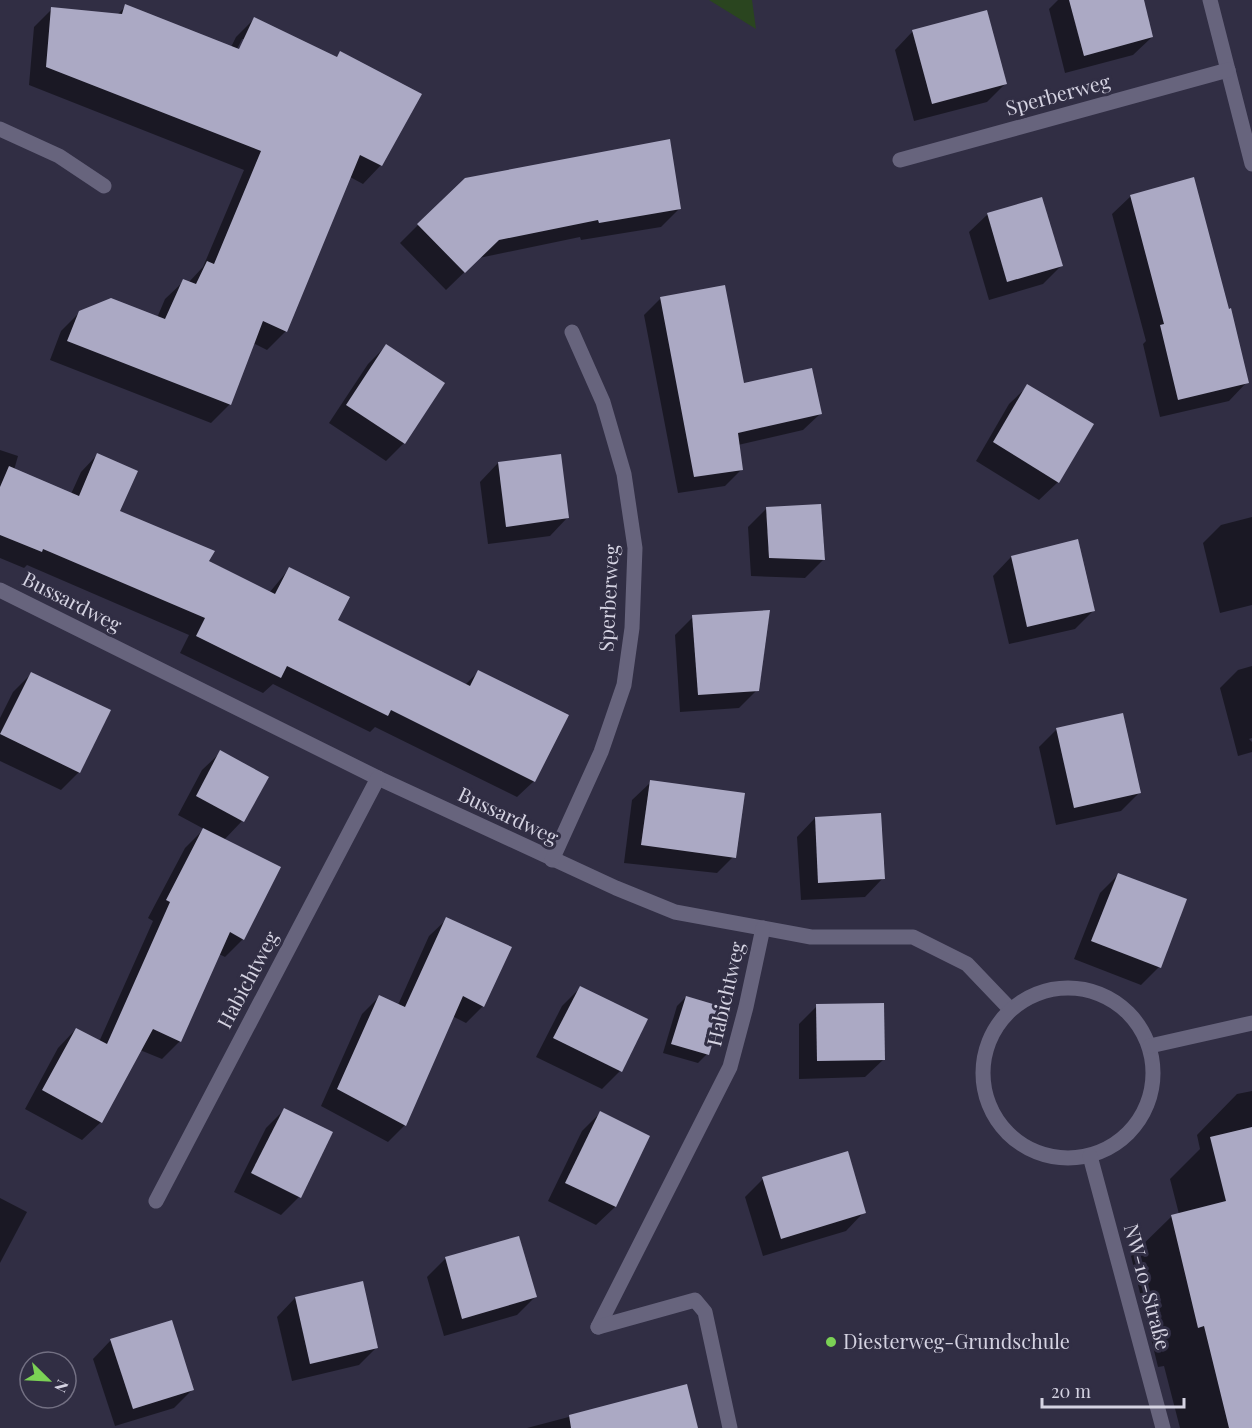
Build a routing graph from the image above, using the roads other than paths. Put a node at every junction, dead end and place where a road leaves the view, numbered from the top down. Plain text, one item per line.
1 (1210, 0) edge
2 (1228, 70) junction
3 (0, 129) edge
4 (900, 160) dead end
5 (1252, 164) edge
6 (104, 186) dead end
7 (572, 332) dead end
8 (0, 590) edge
9 (378, 778) junction
10 (552, 860) junction
11 (763, 928) junction
12 (1010, 1009) junction
13 (1252, 1023) edge
14 (1150, 1046) junction
15 (1090, 1156) junction
16 (156, 1202) dead end
17 (730, 1428) edge
18 (1163, 1428) edge

1 - 2 street
2 - 4 street, Sperberweg
2 - 5 street
3 - 6 street
7 - 10 street, Sperberweg
8 - 9 street, Bussardweg
9 - 10 street, Bussardweg
9 - 16 street, Habichtweg
10 - 11 street, Bussardweg
11 - 12 street, Bussardweg
11 - 17 street, Habichtweg
12 - 14 street
12 - 15 street
13 - 14 street
14 - 15 street
15 - 18 street, NW-10-Straße

